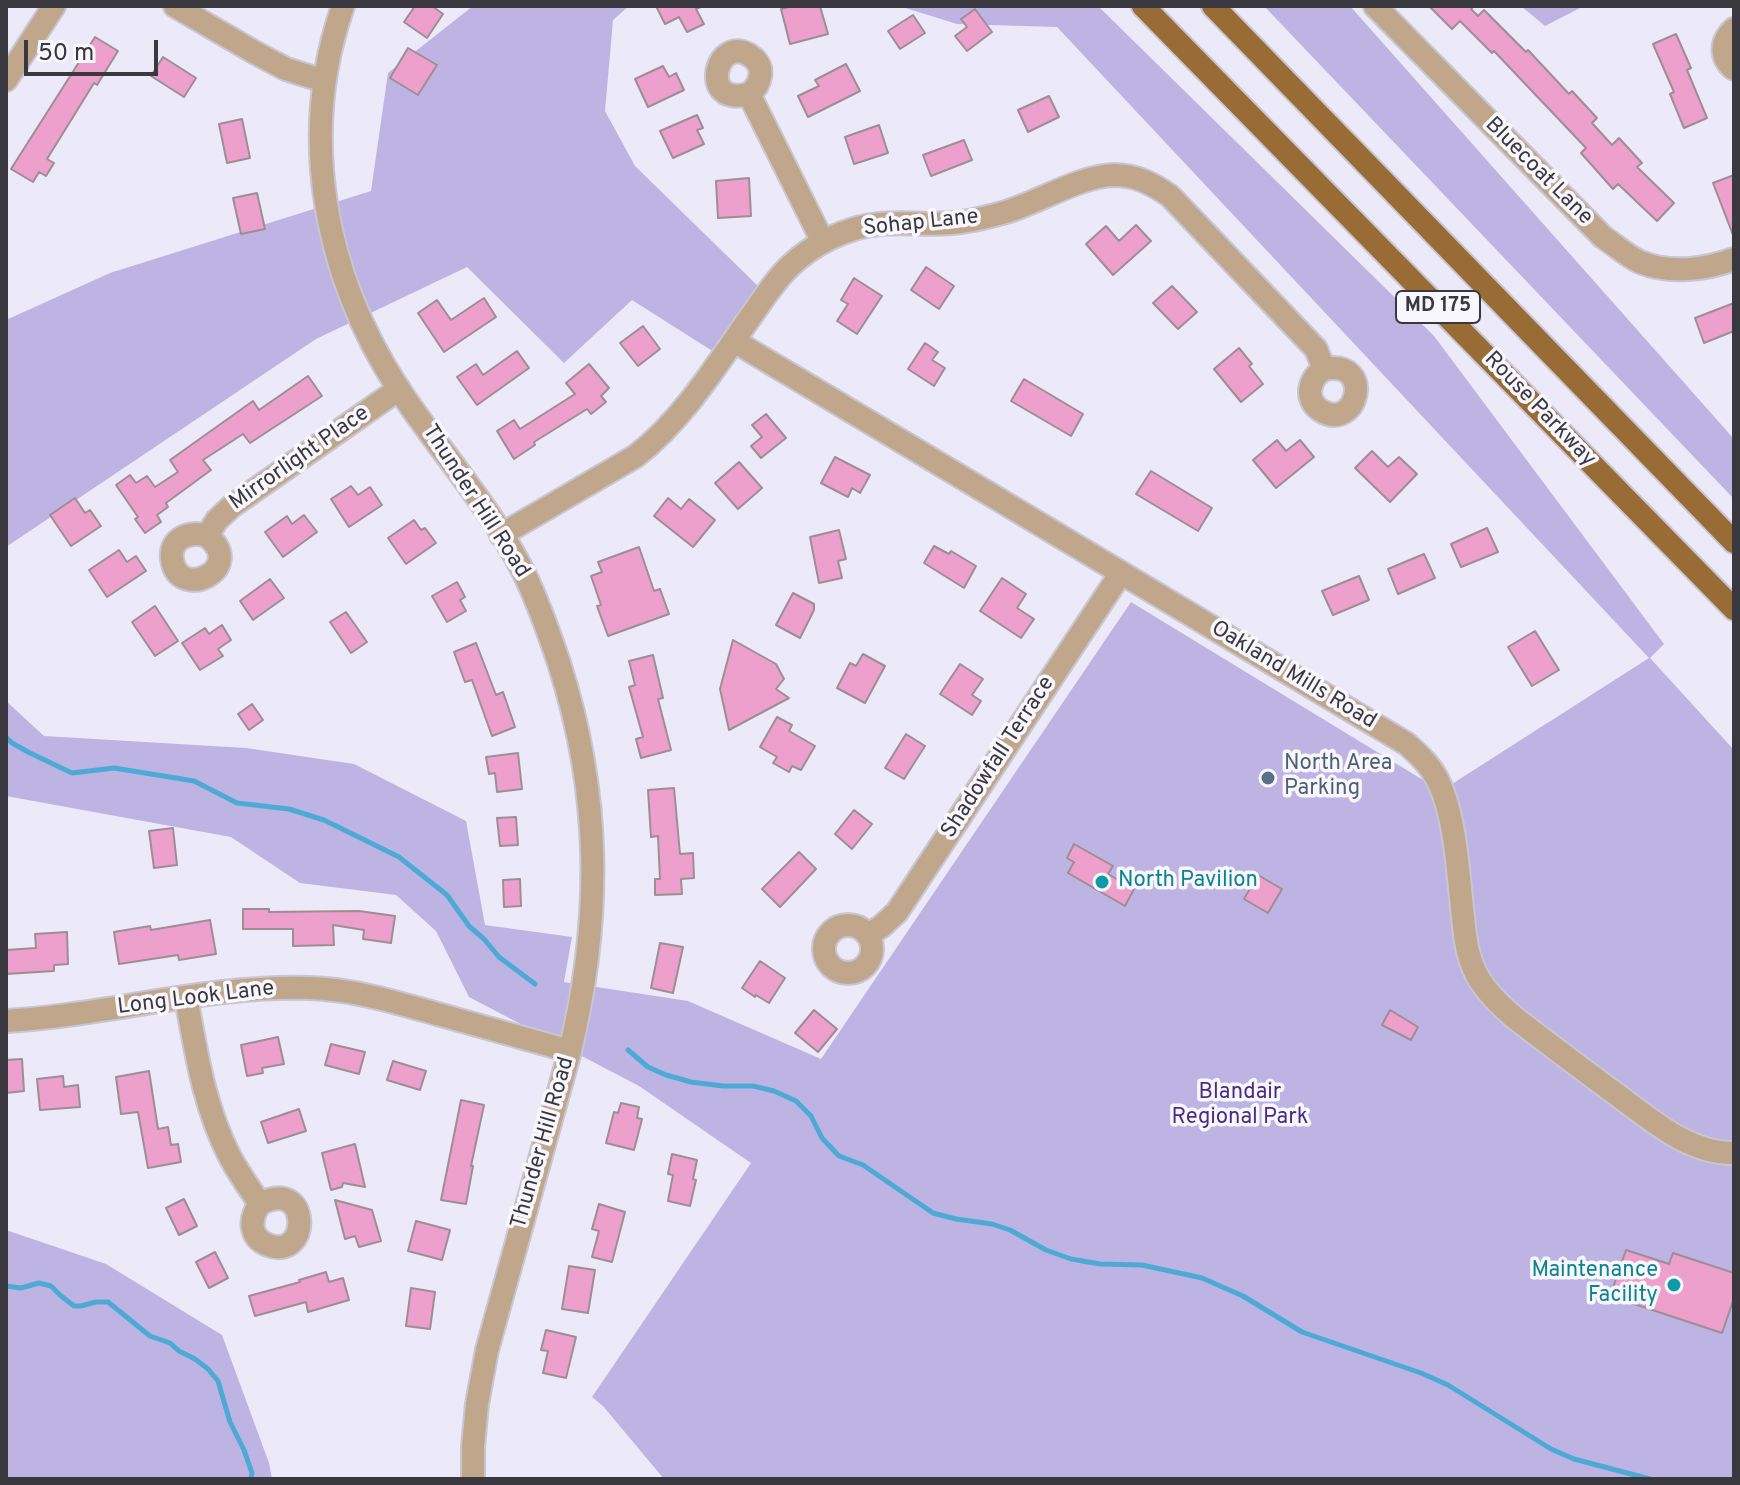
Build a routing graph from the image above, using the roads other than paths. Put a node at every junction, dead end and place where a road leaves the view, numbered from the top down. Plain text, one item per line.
1 (54, 6) edge
2 (175, 6) edge
3 (343, 6) edge
4 (1143, 6) edge
5 (1213, 6) edge
6 (1375, 6) edge
7 (1734, 29) edge
8 (1734, 69) edge
9 (6, 80) edge
10 (324, 81) junction
11 (749, 94) dead end
12 (823, 242) junction
13 (1734, 259) edge
14 (734, 341) junction
15 (1324, 369) dead end
16 (399, 389) junction
17 (501, 535) junction
18 (207, 536) dead end
19 (1734, 542) edge
20 (1121, 573) junction
21 (1734, 609) edge
22 (868, 935) dead end
23 (186, 997) junction
24 (6, 1021) edge
25 (570, 1051) junction
26 (1734, 1153) edge
27 (260, 1204) dead end
28 (473, 1479) edge

1 - 9 street
2 - 10 street
3 - 10 street, Thunder Hill Road
4 - 21 main road, Rouse Parkway / MD 175
5 - 19 main road, MD 175
6 - 13 street, Bluecoat Lane
7 - 8 street
10 - 16 street, Thunder Hill Road
11 - 12 street
12 - 14 street, Sohap Lane
12 - 15 street, Sohap Lane
14 - 17 street, Sohap Lane
14 - 20 street, Oakland Mills Road
16 - 17 street, Thunder Hill Road
16 - 18 street, Mirrorlight Place
17 - 25 street, Thunder Hill Road
20 - 22 street, Shadowfall Terrace
20 - 26 street, Oakland Mills Road
23 - 24 street, Long Look Lane
23 - 25 street, Long Look Lane
23 - 27 street
25 - 28 street, Thunder Hill Road

